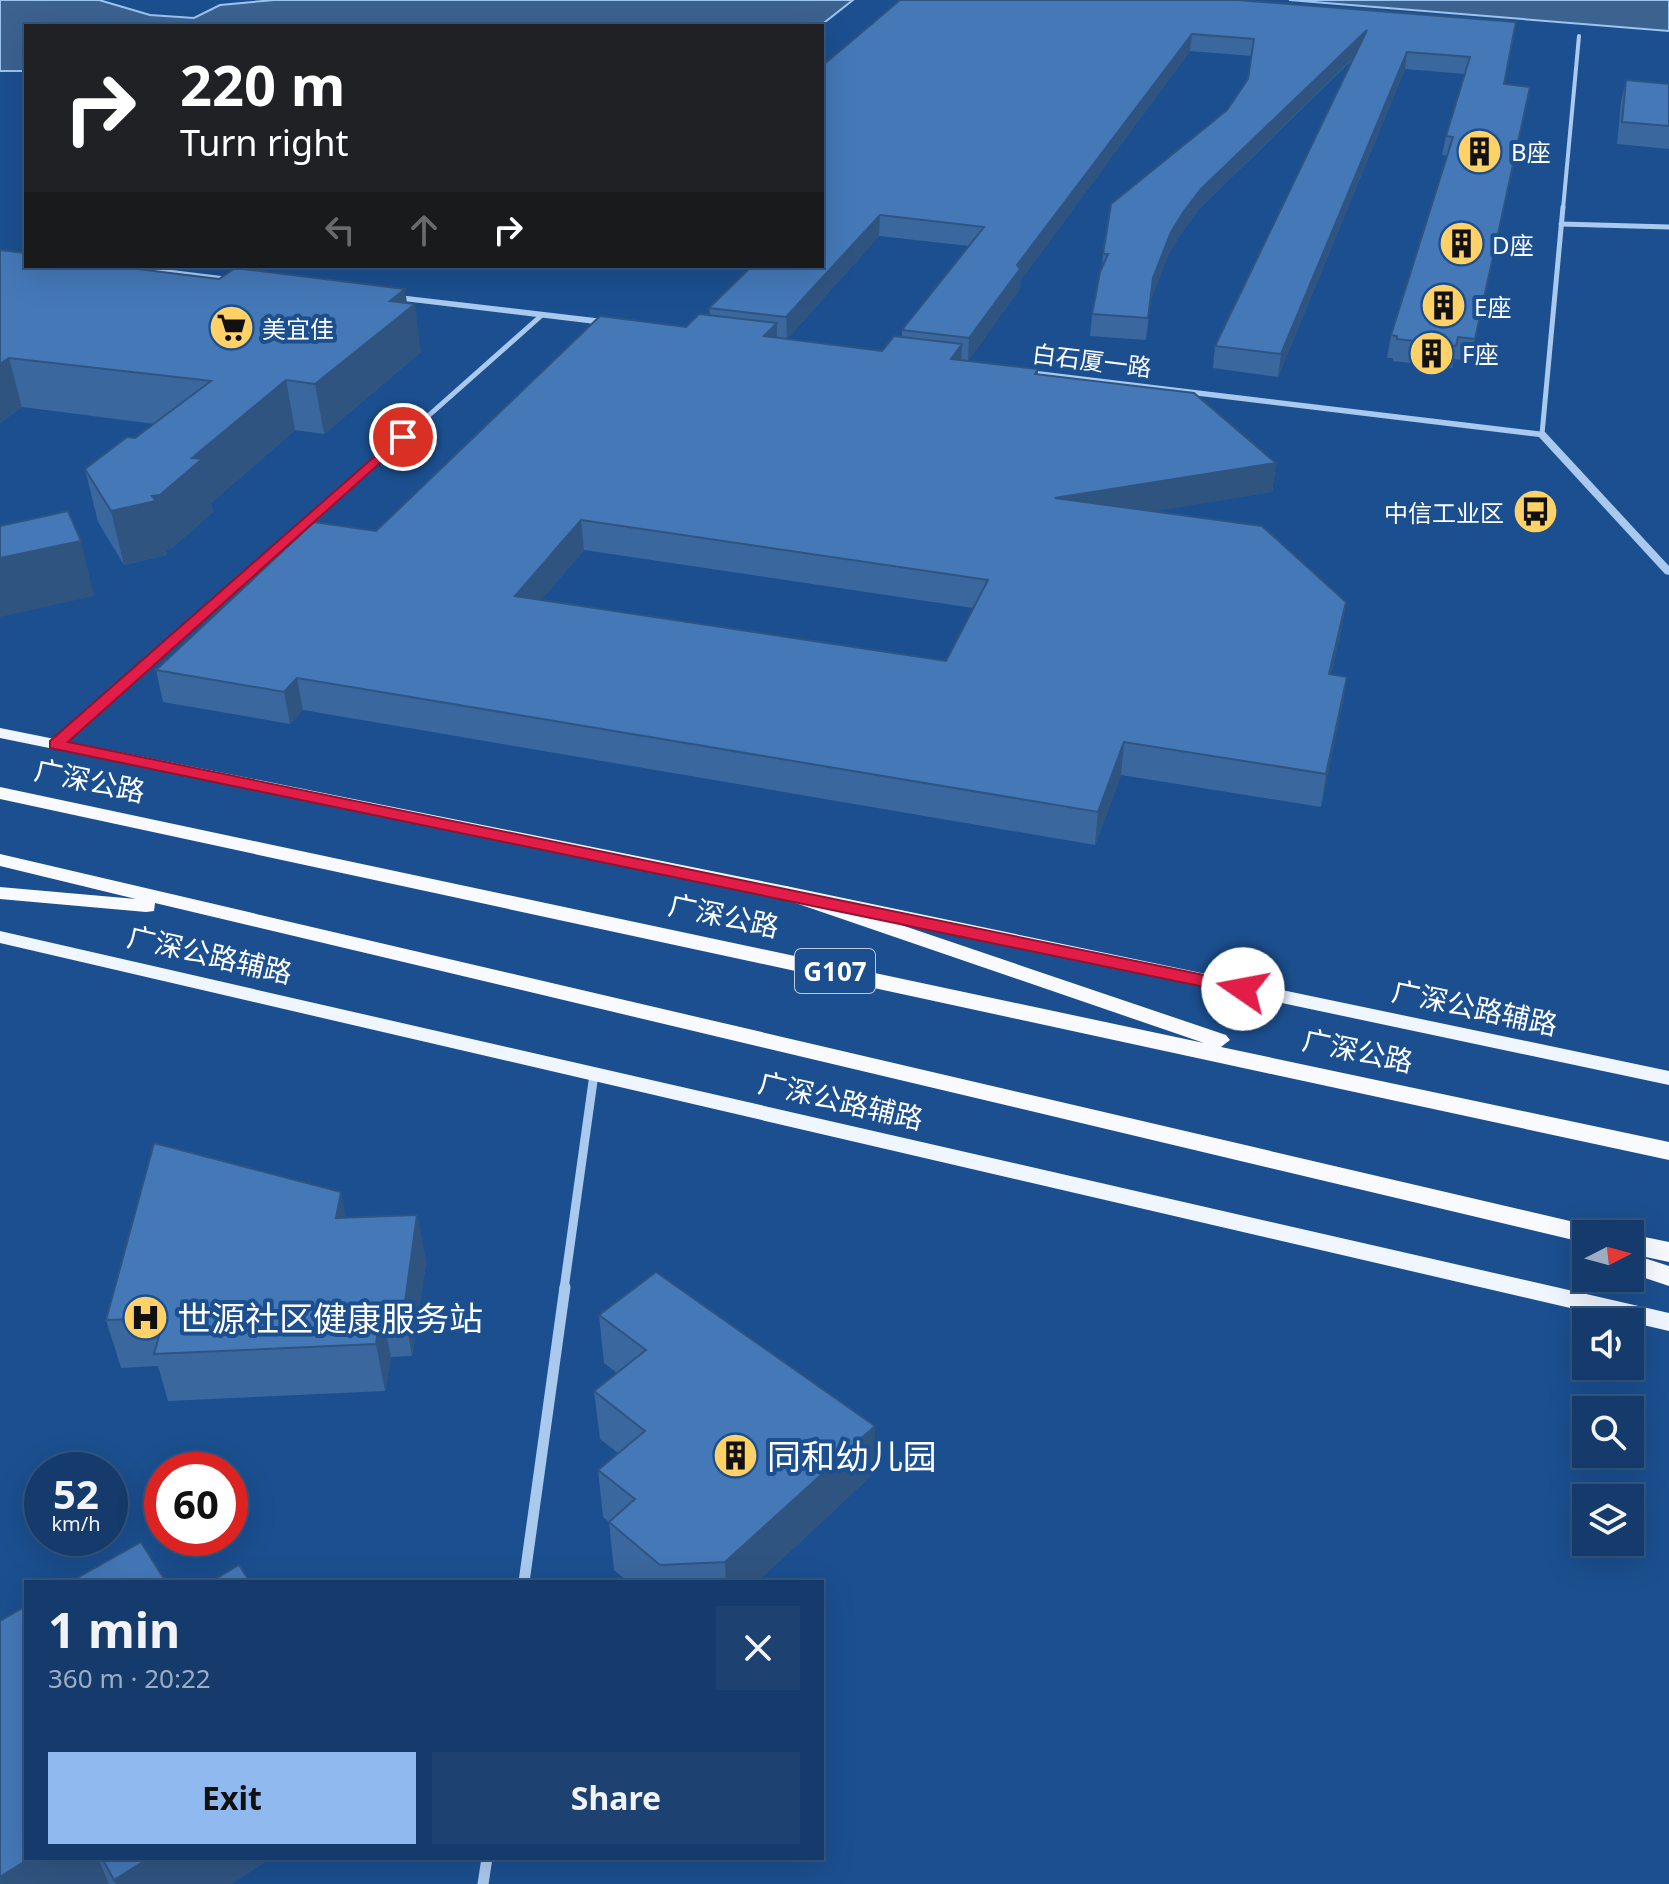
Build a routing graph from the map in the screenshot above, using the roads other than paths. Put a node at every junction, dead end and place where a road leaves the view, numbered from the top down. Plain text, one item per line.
1 (1579, 36) dead end
2 (1561, 224) junction
3 (1669, 227) edge
4 (135, 268) edge
5 (244, 281) edge
6 (371, 295) edge
7 (542, 315) junction
8 (629, 325) edge
9 (1002, 369) edge
10 (1542, 434) junction
11 (1669, 572) edge
12 (0, 733) edge
13 (56, 744) junction
14 (0, 793) edge
15 (0, 860) edge
16 (786, 892) junction
17 (0, 893) edge
18 (228, 914) junction
19 (0, 937) edge
20 (1314, 1073) junction
21 (594, 1074) junction
22 (1669, 1078) edge
23 (1669, 1151) edge
24 (1457, 1205) junction
25 (1572, 1231) edge
26 (1572, 1243) edge
27 (1644, 1247) edge
28 (1669, 1252) edge
29 (1644, 1268) edge
30 (1669, 1276) edge
31 (1669, 1322) edge
32 (524, 1580) edge
33 (487, 1860) edge
34 (483, 1884) edge

1 - 2 street
2 - 3 street
2 - 10 street
4 - 5 street
6 - 7 street
7 - 8 street
7 - 13 street
9 - 10 street, 白石厦一路
10 - 11 street
12 - 13 main road, 广深公路辅路
13 - 16 main road, 广深公路辅路
14 - 20 highway, 广深公路 / G107
15 - 18 highway
16 - 20 highway
16 - 22 main road, 广深公路辅路
17 - 18 highway
18 - 24 highway
19 - 21 main road, 广深公路辅路
20 - 23 highway, 广深公路 / G107
21 - 31 main road, 广深公路辅路
21 - 32 street
24 - 25 highway
24 - 26 highway
27 - 28 highway
29 - 30 highway
33 - 34 street

